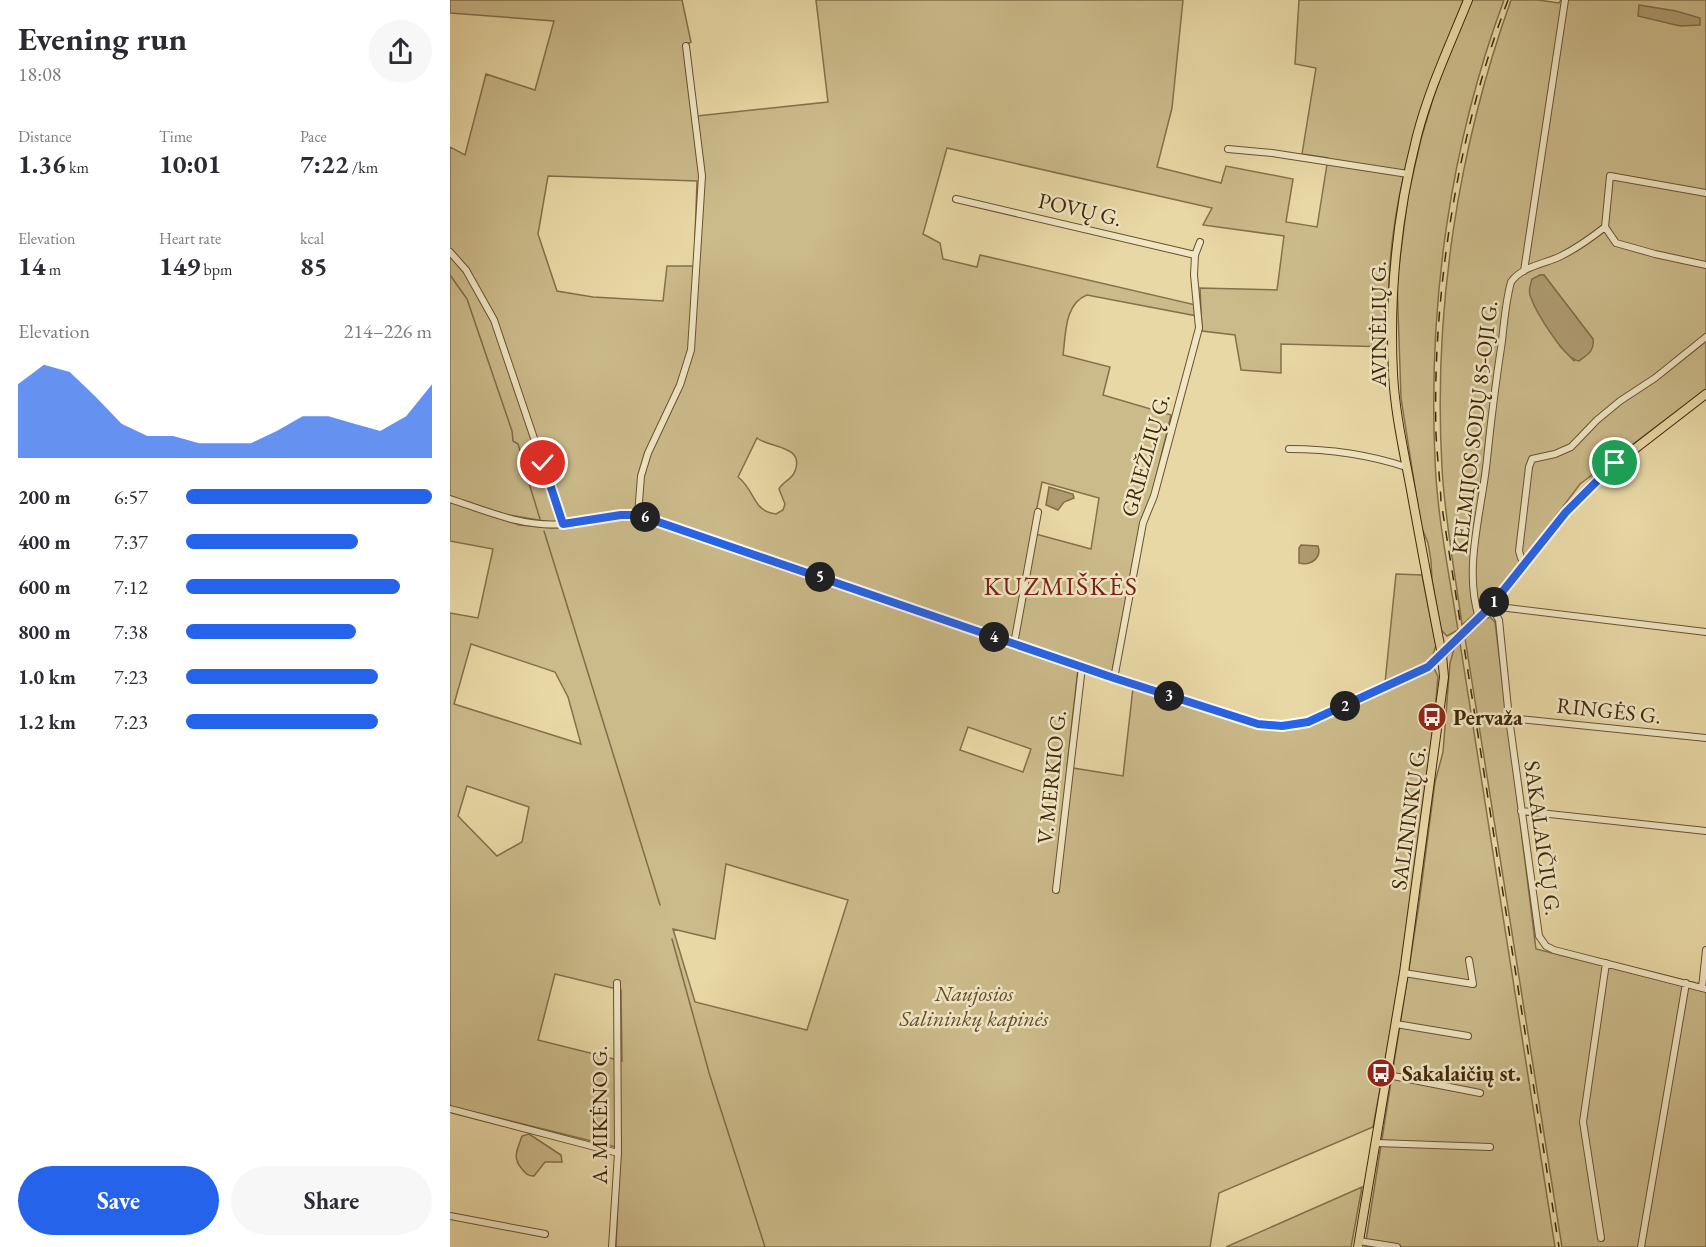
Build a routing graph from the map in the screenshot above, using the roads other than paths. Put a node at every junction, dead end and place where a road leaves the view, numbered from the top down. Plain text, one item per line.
1 (1468, 0) edge
2 (1565, 0) edge
3 (686, 46) dead end
4 (1228, 149) dead end
5 (1408, 174) junction
6 (1706, 193) edge
7 (956, 199) dead end
8 (1605, 227) junction
9 (1200, 242) dead end
10 (450, 252) edge
11 (1195, 255) junction
12 (1706, 264) edge
13 (1524, 271) junction
14 (1706, 337) edge
15 (1706, 394) edge
16 (1289, 449) dead end
17 (1406, 467) junction
18 (450, 498) edge
19 (1038, 512) dead end
20 (638, 515) junction
21 (563, 524) junction
22 (1526, 564) junction
23 (1491, 606) junction
24 (1479, 618) junction
25 (1706, 632) edge
26 (1014, 644) junction
27 (1442, 655) junction
28 (1082, 667) junction
29 (1114, 678) junction
30 (1509, 718) junction
31 (1706, 738) edge
32 (1521, 812) junction
33 (1706, 831) edge
34 (1056, 890) dead end
35 (1706, 950) edge
36 (1469, 960) dead end
37 (1606, 963) junction
38 (1404, 973) junction
39 (617, 983) dead end
40 (1686, 983) junction
41 (1704, 988) edge
42 (1396, 1024) junction
43 (1468, 1036) dead end
44 (1388, 1075) junction
45 (1480, 1093) dead end
46 (450, 1108) edge
47 (1377, 1143) junction
48 (1490, 1147) dead end
49 (618, 1153) junction
50 (450, 1216) edge
51 (545, 1234) dead end
52 (1601, 1238) dead end
53 (1359, 1244) edge
54 (612, 1247) edge
55 (1397, 1247) edge
56 (1641, 1247) edge

1 - 5 main road, AVINĖLIŲ G.
2 - 13 street
3 - 20 street
4 - 5 street
5 - 17 main road, AVINĖLIŲ G.
6 - 8 street
7 - 11 street, POVŲ G.
8 - 12 street
8 - 13 street
9 - 11 street, GRIEŽLIŲ G.
10 - 21 street
11 - 29 street, GRIEŽLIŲ G.
13 - 24 street, KELMIJOS SODŲ 85-OJI G.
14 - 22 street
15 - 22 main road
16 - 17 street
17 - 27 main road, AVINĖLIŲ G.
18 - 21 street
19 - 26 street
20 - 21 street
20 - 26 street
22 - 23 main road
23 - 24 main road
23 - 25 street
23 - 30 street, SAKALAIČIŲ G.
24 - 27 main road
26 - 28 street
27 - 29 street
27 - 38 main road, SALININKŲ G.
28 - 29 street
28 - 34 street, V. MERKIO G.
30 - 31 street, RINGĖS G.
30 - 32 street, SAKALAIČIŲ G.
32 - 33 street
32 - 37 street, SAKALAIČIŲ G.
35 - 41 street
36 - 38 street
37 - 40 street, SAKALAIČIŲ G.
37 - 52 street
38 - 42 main road, SALININKŲ G.
39 - 49 street, A. MIKĖNO G.
40 - 41 street, SAKALAIČIŲ G.
40 - 56 street
42 - 43 street
42 - 44 main road, SALININKŲ G.
44 - 45 street
44 - 47 main road, SALININKŲ G.
46 - 49 street
47 - 48 street
47 - 53 main road, SALININKŲ G.
49 - 54 street, A. MIKĖNO G.
50 - 51 street
53 - 55 street

